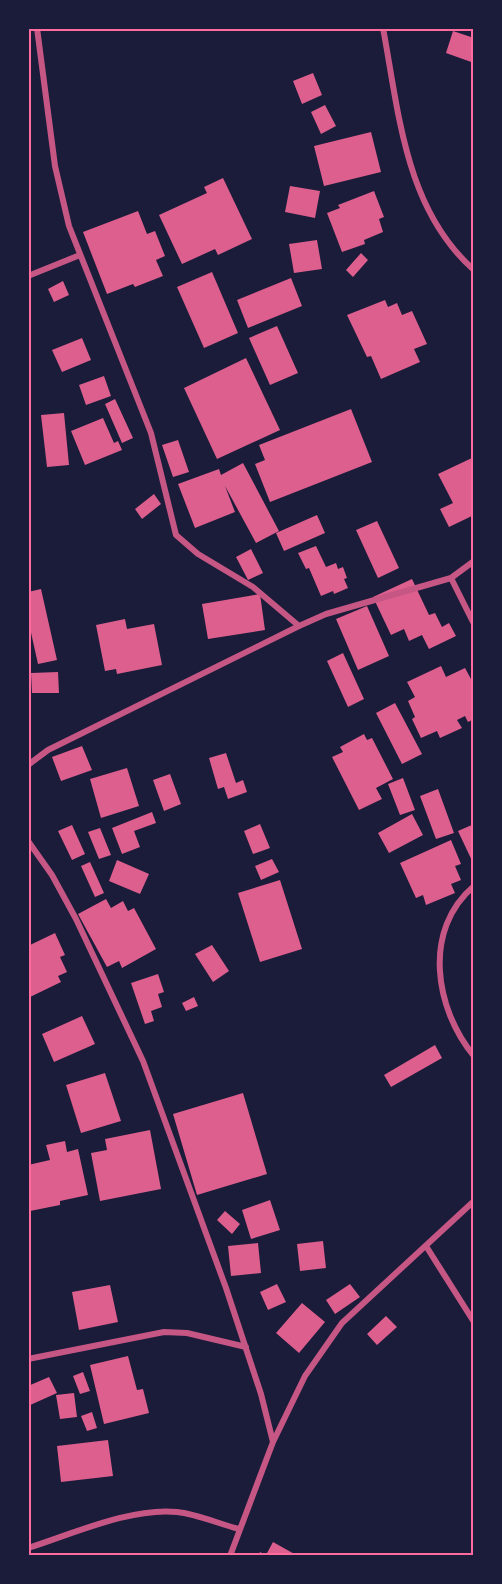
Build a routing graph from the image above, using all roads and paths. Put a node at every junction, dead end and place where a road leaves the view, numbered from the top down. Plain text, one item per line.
1 (37, 28) edge
2 (383, 28) edge
3 (80, 255) junction
4 (474, 270) edge
5 (28, 276) edge
6 (474, 561) edge
7 (451, 578) junction
8 (474, 624) edge
9 (299, 626) junction
10 (28, 765) edge
11 (28, 841) edge
12 (474, 886) edge
13 (474, 1056) edge
14 (474, 1201) edge
15 (426, 1246) junction
16 (474, 1322) edge
17 (246, 1347) junction
18 (28, 1359) edge
19 (273, 1442) junction
20 (239, 1529) junction
21 (28, 1548) edge
22 (230, 1556) edge

1 - 3 street
2 - 4 street
3 - 5 street
3 - 9 street
6 - 7 street
7 - 8 street
7 - 9 street
9 - 10 street
11 - 17 street
12 - 13 street
14 - 15 street
15 - 16 street
15 - 19 street
17 - 18 street
17 - 19 street
19 - 20 street
20 - 21 street
20 - 22 street

